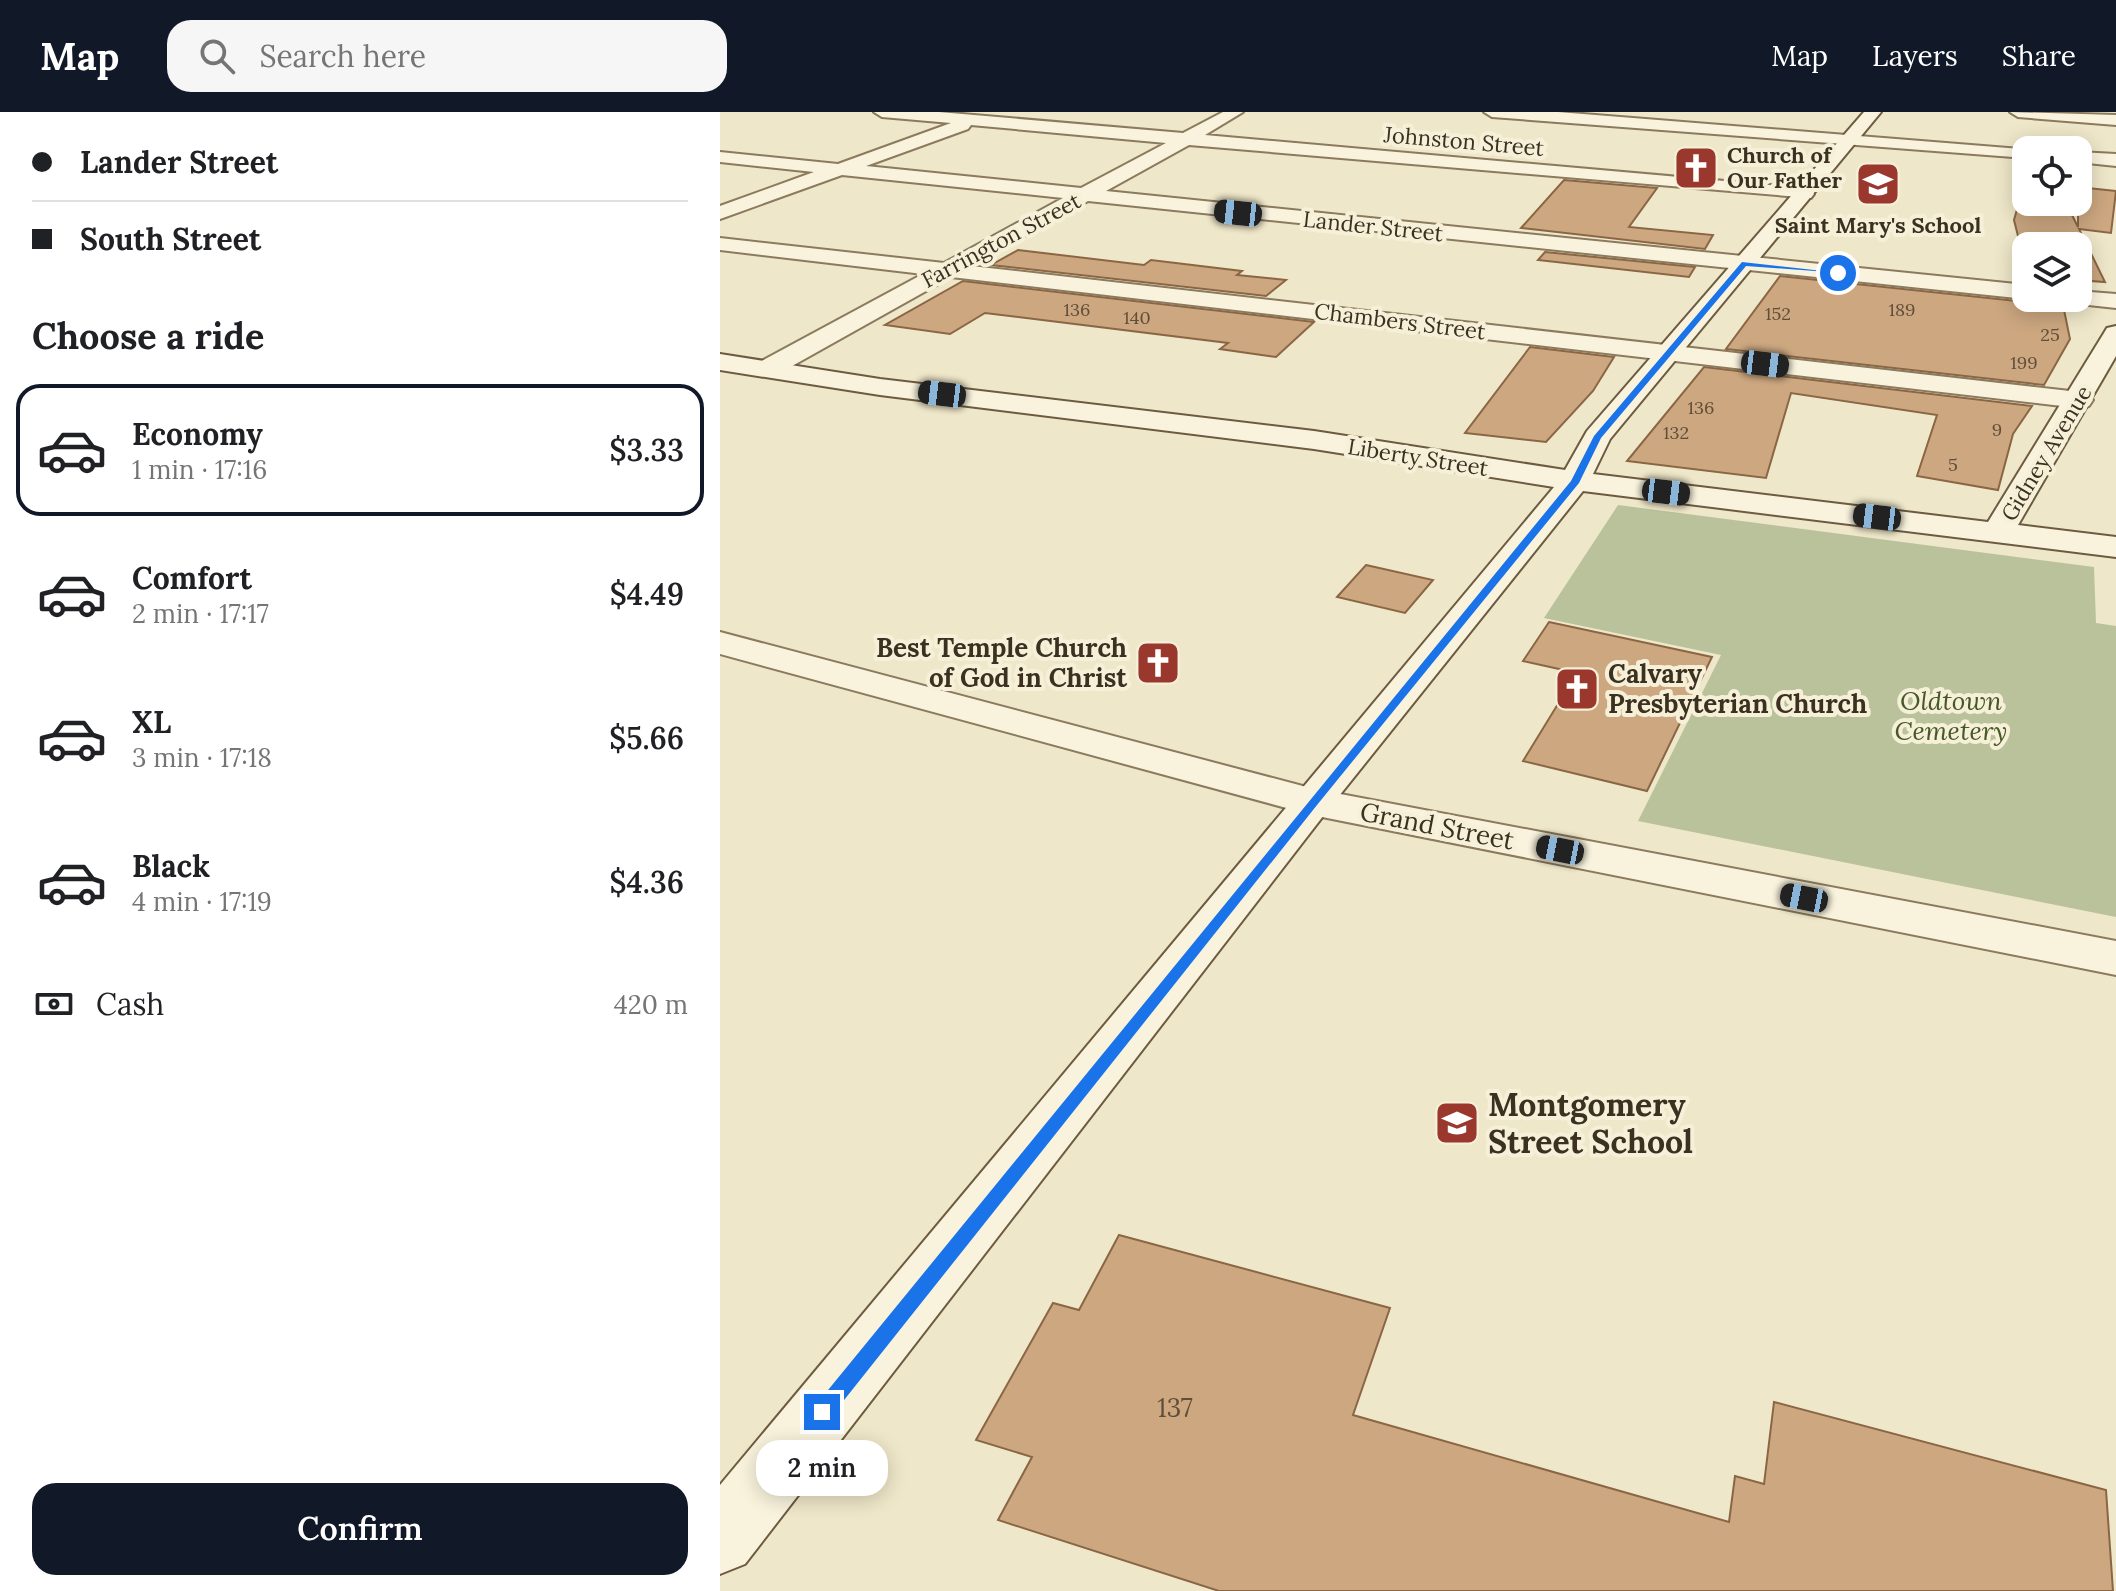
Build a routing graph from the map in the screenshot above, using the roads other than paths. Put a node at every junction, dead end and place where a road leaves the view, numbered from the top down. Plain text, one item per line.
1 (882, 112) edge
2 (999, 112) edge
3 (1235, 112) edge
4 (1492, 112) edge
5 (1873, 112) edge
6 (2018, 112) edge
7 (2116, 120) edge
8 (975, 121) junction
9 (1186, 140) junction
10 (1850, 140) junction
11 (2012, 152) edge
12 (720, 157) edge
13 (2092, 158) edge
14 (2116, 160) edge
15 (836, 170) junction
16 (1804, 194) junction
17 (1080, 197) junction
18 (720, 213) edge
19 (720, 244) edge
20 (1744, 264) junction
21 (945, 270) junction
22 (2012, 291) edge
23 (2092, 299) edge
24 (2116, 301) edge
25 (2116, 333) edge
26 (1671, 354) junction
27 (720, 362) edge
28 (767, 369) junction
29 (2079, 400) junction
30 (1575, 481) junction
31 (1998, 532) junction
32 (2116, 547) edge
33 (720, 643) edge
34 (1312, 802) junction
35 (2116, 958) edge
36 (720, 1539) edge

1 - 8 street, Johnston Street
2 - 8 street
3 - 9 street, Farrington Street
4 - 10 street
5 - 10 street
6 - 7 street
8 - 9 street, Johnston Street
8 - 15 street
9 - 16 street, Johnston Street
9 - 17 street, Farrington Street
10 - 11 street
10 - 16 street
12 - 15 street, Lander Street
13 - 14 street
15 - 17 street, Lander Street
15 - 18 street
16 - 20 street
17 - 20 street, Lander Street
17 - 21 street, Farrington Street
19 - 21 street, Chambers Street
20 - 22 street, Lander Street
20 - 26 street
21 - 26 street, Chambers Street
21 - 28 street, Farrington Street
23 - 24 street
25 - 29 street, Gidney Avenue
26 - 29 street, Chambers Street
26 - 30 street
27 - 28 street, Liberty Street
28 - 30 street, Liberty Street
29 - 31 street, Gidney Avenue
30 - 31 street, Liberty Street
30 - 34 street
31 - 32 street, Liberty Street
33 - 34 street, Grand Street
34 - 35 street, Grand Street
34 - 36 street

